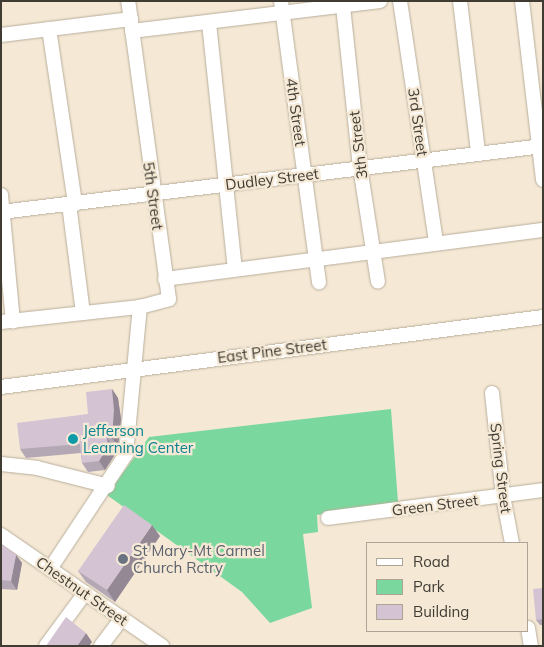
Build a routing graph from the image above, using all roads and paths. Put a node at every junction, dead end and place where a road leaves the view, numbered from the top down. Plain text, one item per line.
1 (128, 1) edge
2 (380, 1) edge
3 (400, 1) edge
4 (460, 1) edge
5 (522, 1) edge
6 (343, 6) junction
7 (282, 8) edge
8 (209, 23) junction
9 (131, 25) junction
10 (49, 29) junction
11 (1, 35) edge
12 (540, 146) edge
13 (478, 153) junction
14 (423, 158) junction
15 (360, 167) junction
16 (304, 175) junction
17 (543, 180) edge
18 (228, 185) junction
19 (1, 195) edge
20 (152, 195) junction
21 (72, 204) junction
22 (2, 212) edge
23 (543, 230) edge
24 (436, 242) junction
25 (372, 251) junction
26 (316, 258) junction
27 (235, 269) junction
28 (165, 279) junction
29 (319, 282) dead end
30 (378, 282) dead end
31 (140, 307) junction
32 (83, 313) junction
33 (543, 317) edge
34 (7, 322) edge
35 (134, 369) junction
36 (1, 387) edge
37 (492, 393) dead end
38 (1, 464) edge
39 (108, 486) junction
40 (543, 490) edge
41 (503, 496) junction
42 (328, 518) dead end
43 (1, 535) edge
44 (512, 542) edge
45 (50, 569) junction
46 (85, 593) junction
47 (122, 618) junction
48 (529, 632) edge
49 (158, 645) edge
50 (46, 646) edge
51 (101, 646) edge
52 (531, 646) edge

1 - 9 street, 5th Street
2 - 6 street
3 - 14 street, 3rd Street
4 - 13 street
5 - 12 street
6 - 7 street
6 - 15 street, 3th Street
7 - 8 street
7 - 16 street, 4th Street
8 - 9 street
8 - 18 street
9 - 10 street
9 - 20 street, 5th Street
10 - 11 street
10 - 21 street
12 - 13 street, Dudley Street
12 - 17 street
13 - 14 street, Dudley Street
14 - 15 street, Dudley Street
14 - 24 street, 3rd Street
15 - 16 street, Dudley Street
15 - 25 street, 3th Street
16 - 18 street, Dudley Street
16 - 26 street, 4th Street
18 - 20 street, Dudley Street
18 - 27 street
19 - 22 street
20 - 21 street, Dudley Street
20 - 28 street, 5th Street
21 - 22 street, Dudley Street
21 - 32 street
22 - 34 street
23 - 24 street
24 - 25 street
25 - 26 street
25 - 30 street, 3th Street
26 - 27 street
26 - 29 street, 4th Street
27 - 28 street
28 - 31 street, 5th Street
31 - 32 street
31 - 35 street
32 - 34 street
33 - 35 street, East Pine Street
35 - 36 street, East Pine Street
35 - 39 street
37 - 41 street, Spring Street
38 - 39 street
39 - 45 street
40 - 41 street, Green Street
41 - 42 street, Green Street
41 - 44 street, Spring Street
43 - 45 street, Chestnut Street
45 - 46 street, Chestnut Street
46 - 47 street, Chestnut Street
46 - 50 street
47 - 49 street, Chestnut Street
47 - 51 street
48 - 52 street

